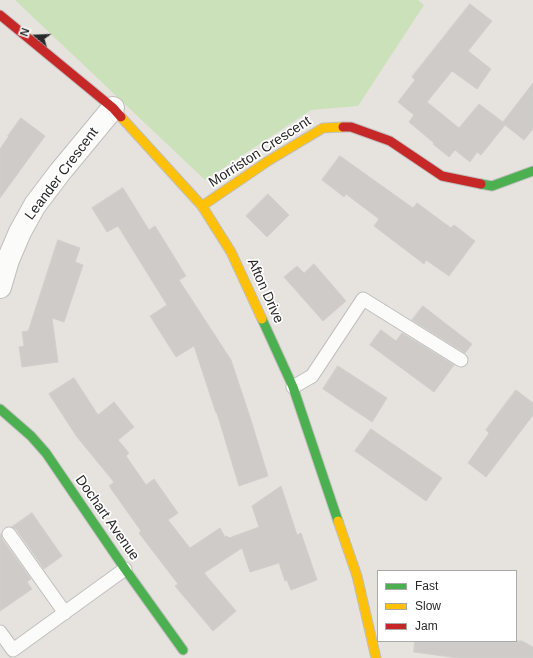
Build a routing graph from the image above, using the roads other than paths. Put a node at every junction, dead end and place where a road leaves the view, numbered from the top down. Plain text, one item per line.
1 (0, 15) edge
2 (113, 108) junction
3 (533, 171) edge
4 (202, 206) junction
5 (0, 287) edge
6 (461, 360) dead end
7 (293, 387) junction
8 (0, 409) edge
9 (9, 534) dead end
10 (125, 569) junction
11 (65, 613) junction
12 (0, 632) edge
13 (183, 650) dead end
14 (376, 658) edge

1 - 2 street, Afton Drive
2 - 4 street, Afton Drive
2 - 5 street, Leander Crescent
3 - 4 street, Morriston Crescent
4 - 7 street, Afton Drive
6 - 7 lane
7 - 14 street, Afton Drive
8 - 10 street, Dochart Avenue
9 - 11 lane
10 - 11 lane
10 - 13 street, Dochart Avenue
11 - 12 lane

